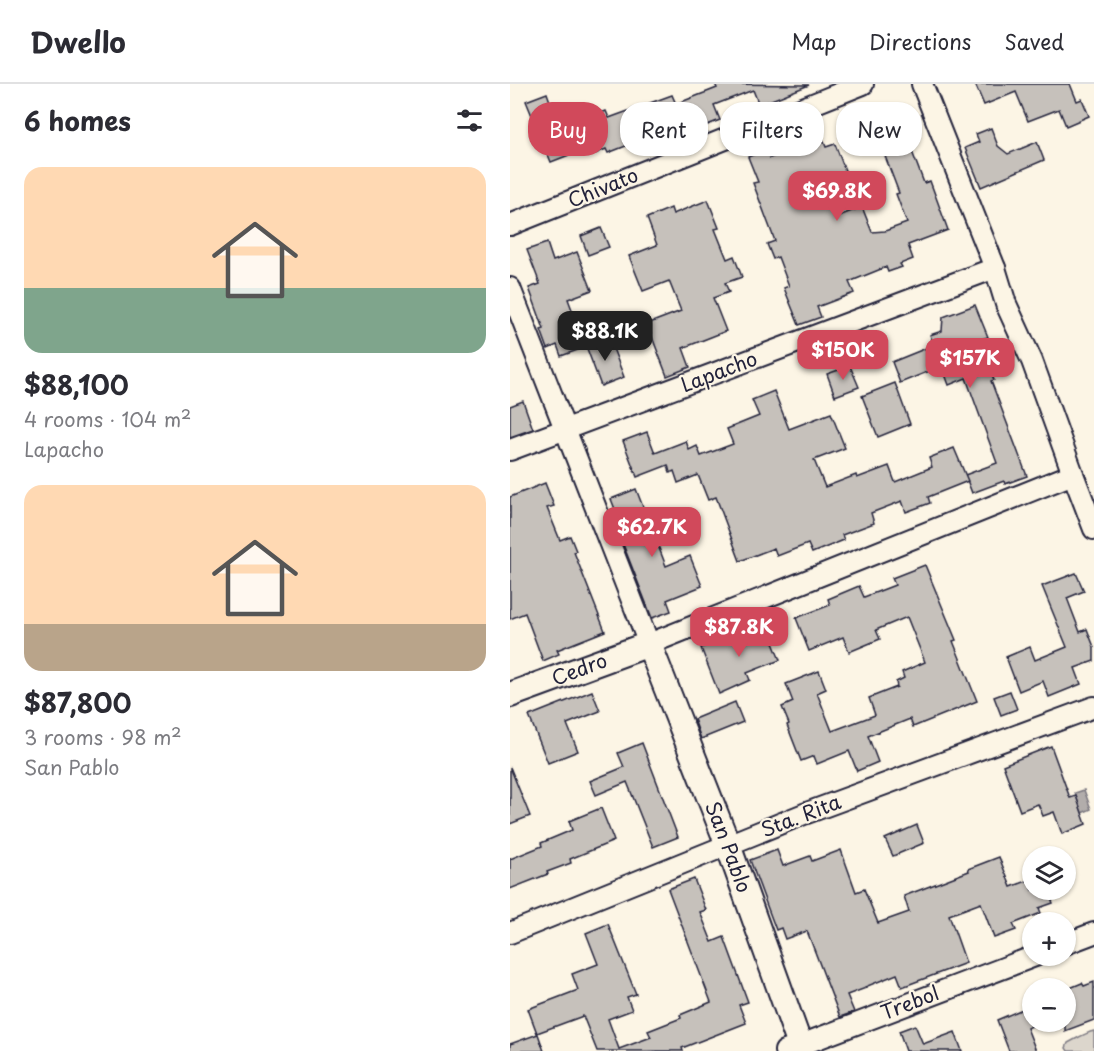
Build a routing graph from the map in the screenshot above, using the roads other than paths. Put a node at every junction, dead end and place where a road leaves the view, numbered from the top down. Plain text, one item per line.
1 (863, 84) edge
2 (922, 84) edge
3 (510, 225) edge
4 (995, 268) junction
5 (510, 288) edge
6 (565, 429) junction
7 (510, 450) edge
8 (1073, 474) junction
9 (1094, 530) edge
10 (649, 644) junction
11 (510, 695) edge
12 (1094, 707) edge
13 (728, 845) junction
14 (510, 933) edge
15 (1094, 933) edge
16 (1076, 940) edge
17 (1022, 961) edge
18 (796, 1049) edge

1 - 3 street, Chivato
2 - 4 street
4 - 6 street, Lapacho
4 - 8 street
5 - 6 street
6 - 7 street, Lapacho
6 - 10 street
8 - 9 street
8 - 10 street
10 - 11 street, Cedro
10 - 13 street, San Pablo
12 - 13 street, Sta. Rita
13 - 14 street, Sta. Rita
13 - 18 street, San Pablo
15 - 16 street
17 - 18 street, Trebol

